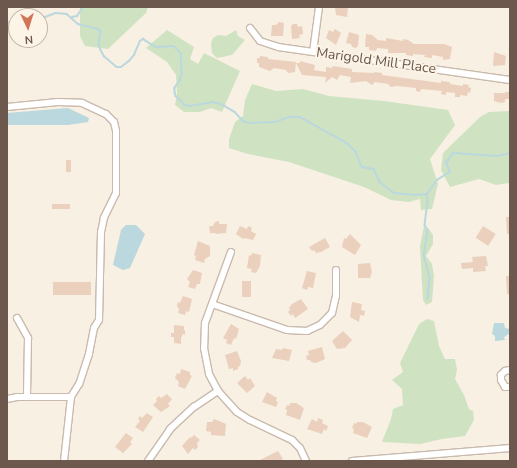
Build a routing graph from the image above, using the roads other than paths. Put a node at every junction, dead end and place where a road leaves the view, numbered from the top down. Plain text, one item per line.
1 (319, 7) edge
2 (250, 28) dead end
3 (313, 52) junction
4 (510, 80) edge
5 (7, 107) edge
6 (230, 252) dead end
7 (336, 270) dead end
8 (212, 304) junction
9 (17, 318) dead end
10 (510, 370) edge
11 (510, 387) edge
12 (218, 391) junction
13 (27, 397) junction
14 (71, 397) junction
15 (7, 399) edge
16 (510, 448) edge
17 (64, 461) edge
18 (148, 461) edge
19 (306, 461) edge
20 (352, 461) edge

1 - 3 street
2 - 3 street, Marigold Mill Place
3 - 4 street, Marigold Mill Place
5 - 14 street
6 - 8 street
7 - 8 street
8 - 12 street
9 - 13 street
10 - 11 street
12 - 18 street
12 - 19 street
13 - 14 street
13 - 15 street
14 - 17 street
16 - 20 street

